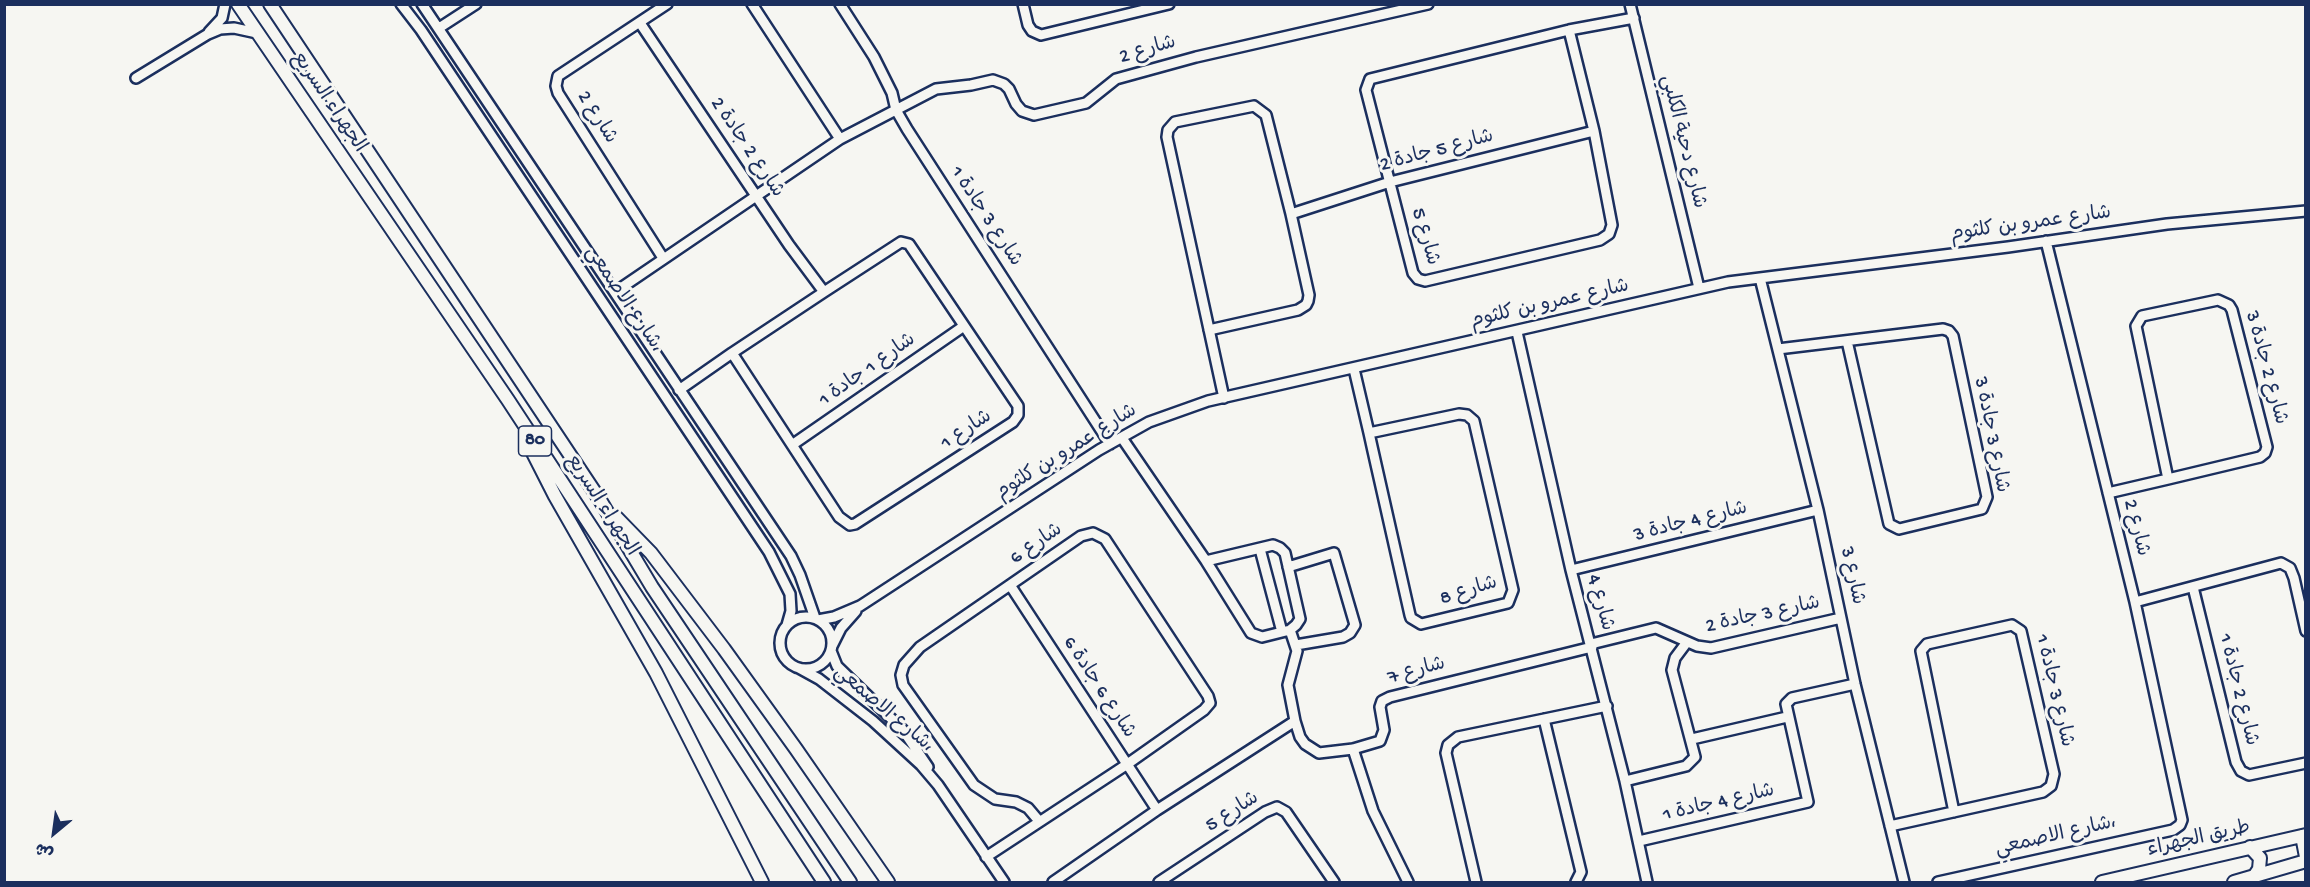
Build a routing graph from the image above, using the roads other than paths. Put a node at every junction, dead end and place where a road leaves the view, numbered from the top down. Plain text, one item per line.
1 (225, 4) edge
2 (238, 4) edge
3 (270, 4) edge
4 (400, 4) edge
5 (422, 4) edge
6 (476, 4) edge
7 (667, 4) edge
8 (752, 4) edge
9 (840, 4) edge
10 (1023, 4) edge
11 (1168, 4) edge
12 (1428, 4) edge
13 (1630, 4) edge
14 (1634, 18) junction
15 (640, 23) junction
16 (439, 28) junction
17 (1569, 30) junction
18 (257, 33) junction
19 (208, 34) junction
20 (136, 78) dead end
21 (896, 110) junction
22 (1594, 131) junction
23 (840, 139) junction
24 (1390, 182) junction
25 (756, 195) junction
26 (2306, 211) edge
27 (1291, 214) junction
28 (2046, 242) junction
29 (663, 258) junction
30 (1760, 278) junction
31 (1699, 288) junction
32 (615, 292) junction
33 (824, 292) junction
34 (964, 326) junction
35 (1209, 330) junction
36 (1517, 332) junction
37 (1847, 341) junction
38 (1778, 349) junction
39 (732, 353) junction
40 (1354, 369) junction
41 (679, 390) junction
42 (1224, 398) junction
43 (508, 400) junction
44 (1369, 433) junction
45 (1122, 438) junction
46 (1110, 444) junction
47 (792, 446) junction
48 (2168, 479) junction
49 (2108, 493) junction
50 (600, 500) junction
51 (1818, 510) junction
52 (1260, 549) junction
53 (1206, 561) junction
54 (1288, 567) junction
55 (1571, 570) junction
56 (1010, 585) junction
57 (2193, 587) junction
58 (2135, 602) junction
59 (860, 606) junction
60 (1841, 618) junction
61 (816, 619) junction
62 (787, 625) junction
63 (1286, 631) junction
64 (2306, 631) edge
65 (1687, 642) junction
66 (1296, 645) junction
67 (1591, 645) junction
68 (831, 650) junction
69 (799, 668) junction
70 (1855, 684) junction
71 (1607, 706) junction
72 (1787, 717) junction
73 (1544, 719) junction
74 (1295, 721) junction
75 (1692, 739) junction
76 (1353, 749) junction
77 (2306, 763) edge
78 (1126, 765) junction
79 (1625, 781) junction
80 (938, 785) junction
81 (1157, 810) junction
82 (1954, 812) junction
83 (1039, 821) junction
84 (2180, 825) joint
85 (1890, 826) junction
86 (2304, 836) edge
87 (1639, 841) junction
88 (2250, 847) junction
89 (986, 857) junction
90 (2306, 859) edge
91 (2255, 875) junction
92 (762, 882) edge
93 (824, 882) edge
94 (850, 882) edge
95 (889, 882) edge
96 (1004, 882) edge
97 (1053, 882) edge
98 (1160, 882) edge
99 (1334, 882) edge
100 (1408, 882) edge
101 (1476, 882) edge
102 (1576, 882) edge
103 (1647, 882) edge
104 (1904, 882) edge
105 (1938, 882) edge
106 (2102, 882) edge
107 (2234, 882) edge

1 - 19 street
2 - 18 highway, الجهراء السريع / 80
3 - 50 highway, الجهراء السريع / 80
4 - 62 street, شارع الاصمعي،
5 - 16 street, شارع الاصمعي،
6 - 16 street
7 - 15 street, شارع 2
8 - 23 street
9 - 21 street, شارع 3 جادة 1
10 - 11 street
12 - 21 street, شارع 2
13 - 14 street, شارع دحية الكلبي
14 - 17 street, شارع 5
14 - 31 street, شارع دحية الكلبي
15 - 25 street, شارع 2 جادة 2
15 - 29 street, شارع 2
16 - 32 street, شارع الاصمعي،
17 - 22 street, شارع 5
17 - 24 street, شارع 5
18 - 19 street
18 - 43 highway, الجهراء السريع / 80
19 - 20 street
21 - 23 street, شارع 2
21 - 46 street, شارع 3 جادة 1
22 - 24 street, شارع 5 جادة 2
22 - 24 street, شارع 5
23 - 25 street, شارع 2
24 - 27 street, شارع 5 جادة 2
25 - 29 street, شارع 2
25 - 33 street, شارع 2 جادة 2
26 - 28 street, شارع عمرو بن كلثوم
27 - 35 street
27 - 35 street
28 - 30 street, شارع عمرو بن كلثوم
28 - 49 street, شارع 2
29 - 32 street, شارع 2
30 - 31 street, شارع عمرو بن كلثوم
30 - 38 street, شارع 3
31 - 36 street, شارع عمرو بن كلثوم
32 - 41 street, شارع الاصمعي،
33 - 34 street, شارع 1
33 - 39 street, شارع 1
34 - 47 street, شارع 1 جادة 1
34 - 47 street, شارع 1
35 - 42 street
36 - 40 street, شارع عمرو بن كلثوم
36 - 55 street, شارع 4
37 - 37 street, شارع 3 جادة 3
37 - 38 street, شارع 3 جادة 3
38 - 51 street, شارع 3
39 - 41 street, شارع 1
39 - 47 street, شارع 1
40 - 42 street, شارع عمرو بن كلثوم
40 - 44 street, شارع 8
41 - 61 street, شارع الاصمعي،
42 - 45 street, شارع عمرو بن كلثوم
43 - 92 highway
43 - 93 highway, الجهراء السريع / 80
44 - 44 street, شارع 8
45 - 46 street, شارع عمرو بن كلثوم
45 - 53 street
46 - 59 street, شارع عمرو بن كلثوم
48 - 48 street, شارع 2 جادة 3
48 - 49 street, شارع 2 جادة 3
49 - 58 street, شارع 2
50 - 94 highway, الجهراء السريع / 80
50 - 95 highway
51 - 55 street, شارع 4 جادة 3
51 - 60 street, شارع 3
52 - 53 street
52 - 54 street
52 - 63 street
53 - 63 street
54 - 63 street
54 - 66 street
55 - 67 street, شارع 4
56 - 78 street, شارع 6 جادة 6
56 - 78 street, شارع 6
56 - 83 street, شارع 6
57 - 58 street
57 - 64 street
57 - 77 street, شارع 2 جادة 1
58 - 84 street, شارع 2
59 - 61 street, شارع عمرو بن كلثوم
59 - 68 street, شارع عمرو بن كلثوم
60 - 65 street, شارع 3 جادة 2
60 - 70 street, شارع 3
61 - 62 street
61 - 68 street
62 - 69 street
63 - 66 street
65 - 67 street, شارع 3 جادة 2
65 - 75 street
66 - 74 street, شارع 7
67 - 71 street, شارع 4
67 - 76 street, شارع 7
68 - 69 street
68 - 80 street, شارع الاصمعي،
69 - 80 street, شارع الاصمعي،
70 - 72 street
70 - 85 street, شارع 3
71 - 73 street
71 - 79 street, شارع 4
72 - 75 street
72 - 87 street, شارع 4 جادة 1
73 - 101 street
73 - 102 street
74 - 76 street, شارع 7
74 - 81 street
75 - 79 street
76 - 100 street
78 - 81 street, شارع 6 جادة 6
78 - 83 street, شارع 6
79 - 87 street, شارع 4
80 - 89 street, شارع الاصمعي،
81 - 97 street
82 - 82 street, شارع 3 جادة 1
82 - 85 street, شارع 3 جادة 1
83 - 89 street, شارع 6
84 - 105 street, شارع الاصمعي،
85 - 104 street, شارع 3
86 - 88 highway, طريق الجهراء
86 - 90 highway
87 - 103 street, شارع 4
88 - 91 highway
88 - 106 highway, طريق الجهراء
89 - 96 street, شارع الاصمعي،
90 - 91 highway
91 - 107 highway
98 - 99 street, شارع 5

